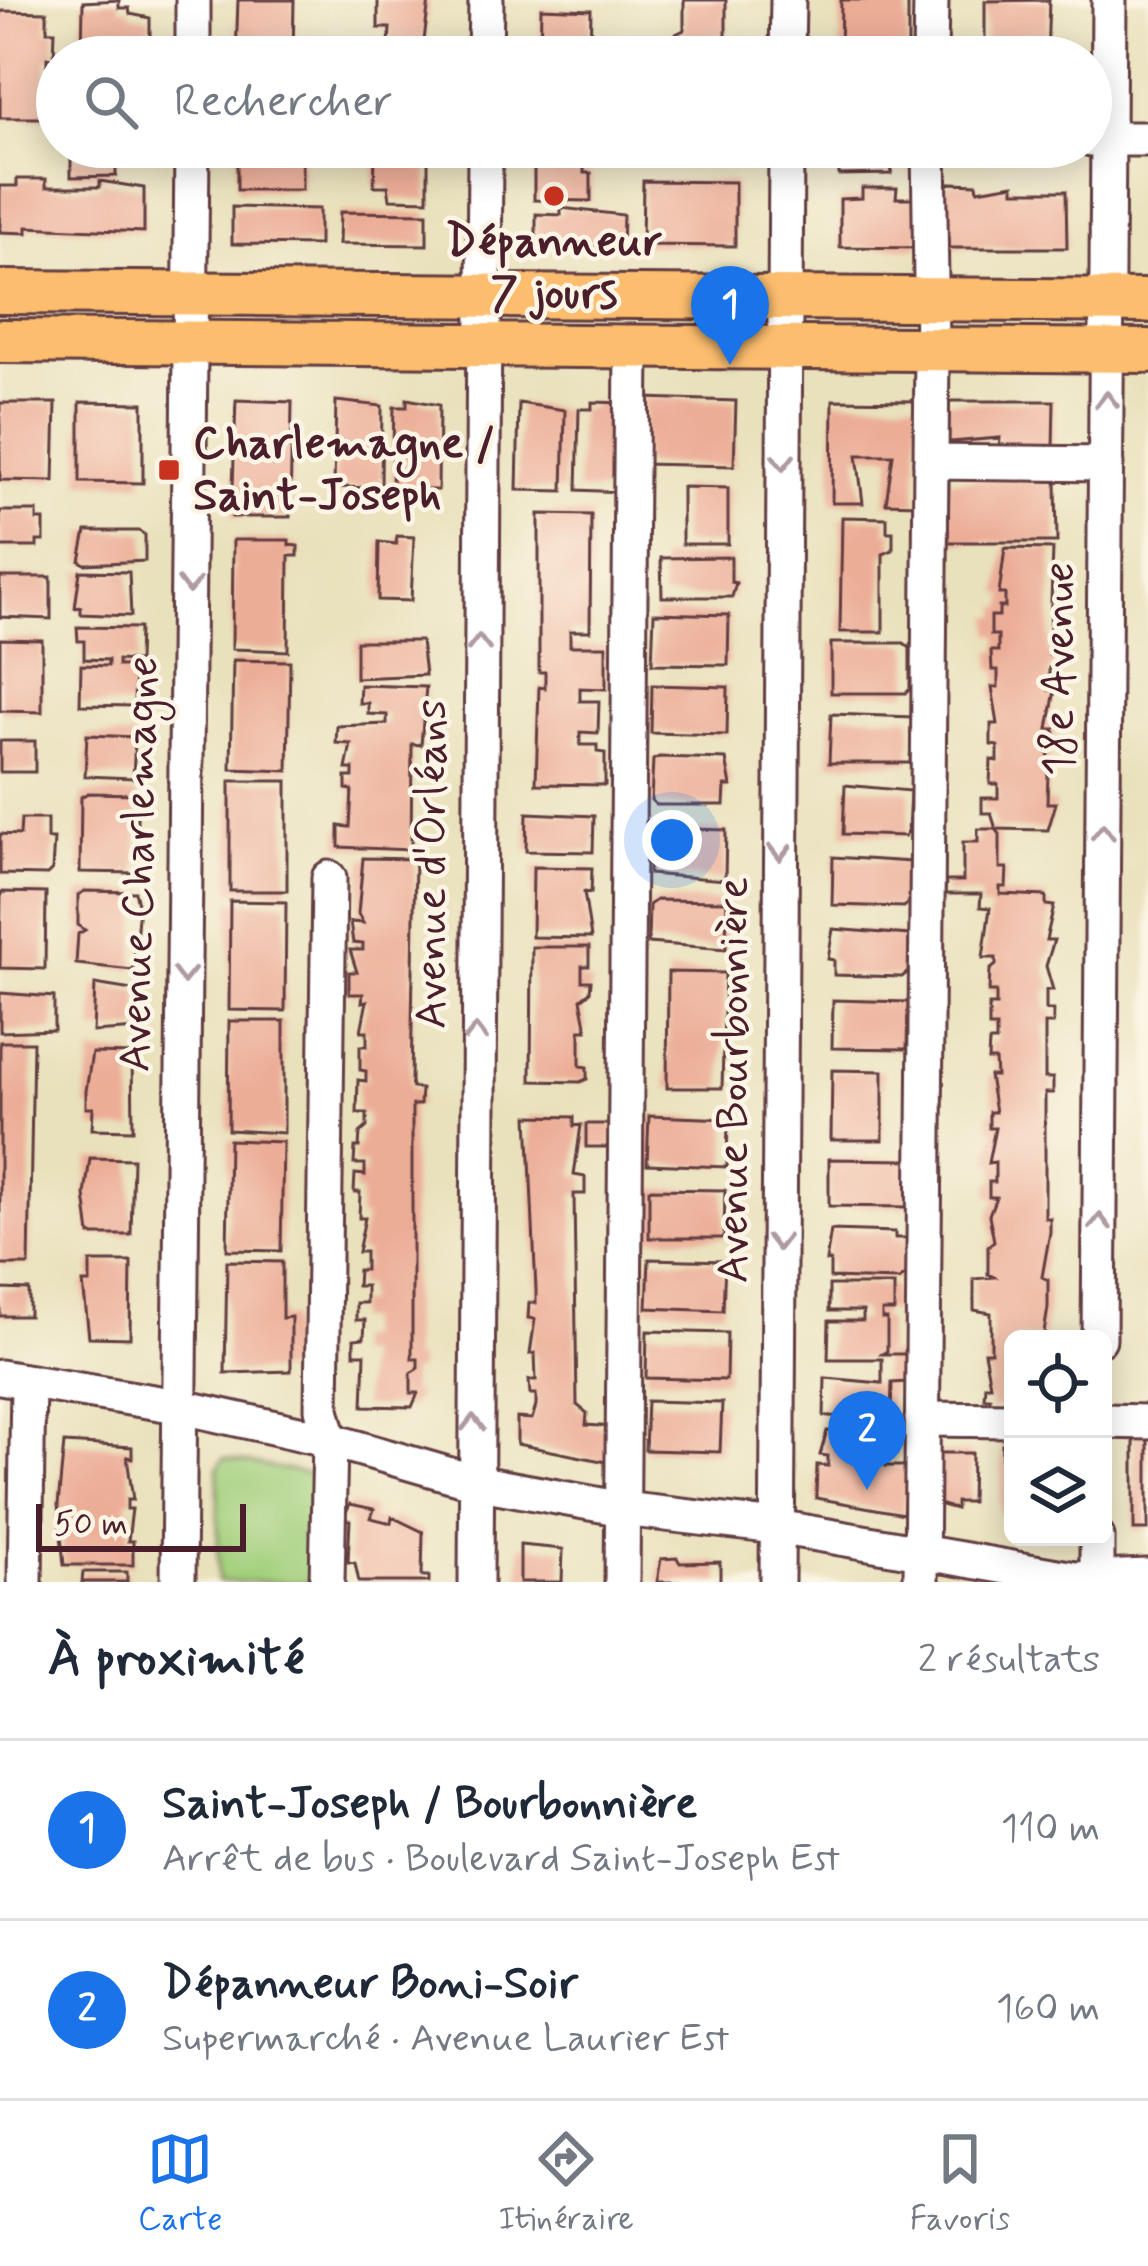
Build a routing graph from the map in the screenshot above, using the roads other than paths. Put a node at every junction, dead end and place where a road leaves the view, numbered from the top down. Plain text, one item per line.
1 (193, 0) edge
2 (486, 0) edge
3 (788, 0) edge
4 (931, 0) edge
5 (1109, 0) edge
6 (193, 36) edge
7 (485, 36) edge
8 (787, 36) edge
9 (930, 36) edge
10 (1107, 36) edge
11 (1112, 139) edge
12 (1148, 139) edge
13 (192, 168) edge
14 (484, 168) edge
15 (786, 168) edge
16 (928, 168) edge
17 (1105, 168) edge
18 (0, 292) edge
19 (190, 296) junction
20 (483, 299) junction
21 (784, 300) junction
22 (931, 300) junction
23 (1127, 301) edge
24 (0, 341) edge
25 (191, 342) junction
26 (483, 344) junction
27 (632, 345) junction
28 (784, 345) junction
29 (932, 347) junction
30 (1128, 350) edge
31 (931, 462) junction
32 (1106, 464) junction
33 (329, 878) dead end
34 (1099, 1330) edge
35 (14, 1380) edge
36 (178, 1406) junction
37 (922, 1419) junction
38 (1004, 1420) edge
39 (1112, 1421) edge
40 (1148, 1422) edge
41 (329, 1440) junction
42 (475, 1482) junction
43 (623, 1509) junction
44 (777, 1527) junction
45 (1097, 1546) edge
46 (921, 1567) edge
47 (1148, 1576) edge
48 (1097, 1581) edge
49 (26, 1582) edge
50 (178, 1582) edge
51 (327, 1582) edge
52 (476, 1582) edge
53 (622, 1582) edge
54 (777, 1582) edge

1 - 6 street
2 - 7 street
3 - 8 street
4 - 9 street
5 - 10 street, 18e Avenue
11 - 12 street
13 - 19 street, Avenue Charlemagne
14 - 20 street, Avenue d'Orléans
15 - 21 street, Avenue Bourbonnière
16 - 22 street
17 - 23 street, 18e Avenue
18 - 19 main road
19 - 20 main road
19 - 25 street, Avenue Charlemagne
20 - 21 main road
20 - 26 street, Avenue d'Orléans
21 - 22 main road
21 - 28 street, Avenue Bourbonnière
22 - 23 main road
22 - 29 street
23 - 30 street, 18e Avenue
24 - 25 main road
25 - 26 main road
25 -> 36 street, Avenue Charlemagne
26 - 27 main road
42 -> 26 street, Avenue d'Orléans
27 - 28 main road
27 - 43 street
28 - 29 main road
28 -> 44 street, Avenue Bourbonnière
29 - 30 main road
29 - 31 street
32 -> 30 street, 18e Avenue
31 - 32 street
31 - 37 street
34 -> 32 street, 18e Avenue
33 - 41 street
35 - 36 street
35 - 49 street
36 - 41 street
36 - 50 street, Avenue Charlemagne
37 - 38 street
37 - 46 street
39 - 40 street
41 - 42 street
41 - 51 street
42 - 43 street
42 - 52 street, Avenue d'Orléans
43 - 44 street
43 - 53 street
44 - 46 street
44 - 54 street, Avenue Bourbonnière
45 - 48 street
46 - 48 street
47 - 48 street

